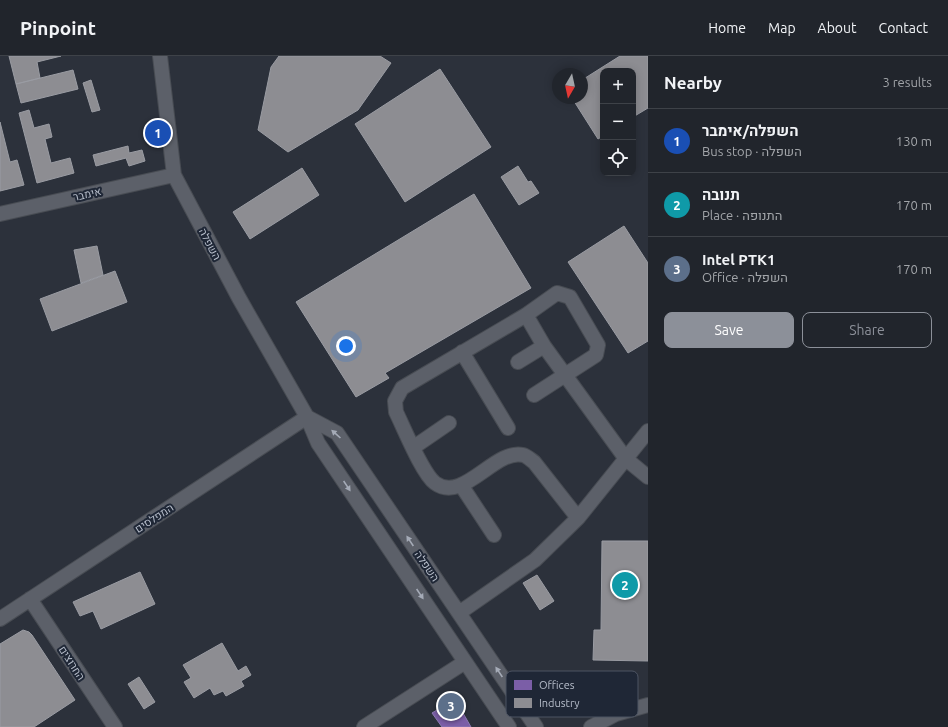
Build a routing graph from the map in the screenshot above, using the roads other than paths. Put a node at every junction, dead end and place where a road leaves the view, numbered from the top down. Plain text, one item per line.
1 (160, 56) edge
2 (174, 175) junction
3 (0, 214) edge
4 (526, 315) junction
5 (544, 346) junction
6 (462, 352) junction
7 (518, 362) dead end
8 (565, 375) junction
9 (534, 395) dead end
10 (307, 417) junction
11 (449, 423) dead end
12 (508, 428) dead end
13 (648, 431) edge
14 (414, 447) junction
15 (626, 459) junction
16 (648, 477) edge
17 (461, 485) junction
18 (578, 518) junction
19 (494, 535) dead end
20 (30, 600) junction
21 (459, 613) junction
22 (0, 619) edge
23 (466, 662) junction
24 (506, 683) edge
25 (648, 705) edge
26 (638, 708) edge
27 (529, 717) edge
28 (610, 717) edge
29 (115, 727) edge
30 (364, 727) edge
31 (509, 727) edge
32 (536, 727) edge
33 (591, 727) edge

1 - 2 street, השפלה
2 - 3 street, אימבר
2 - 10 street, השפלה
4 - 5 street
4 - 6 street
4 - 8 street
5 - 7 street
5 - 8 street
6 - 12 street
6 - 14 street
8 - 9 street
8 - 15 street
10 - 20 street, המפלסים
21 -> 10 street, השפלה
10 -> 23 street, השפלה
11 - 14 street
13 - 15 street
14 - 17 street
15 - 16 street
15 - 18 street
17 - 18 street
17 - 19 street
18 - 21 street
20 - 22 street, המפלסים
20 - 29 street, החרוצים
24 -> 21 street, השפלה
23 - 30 street
23 - 31 street, השפלה
25 - 26 street
32 -> 27 street, השפלה
28 - 33 street

